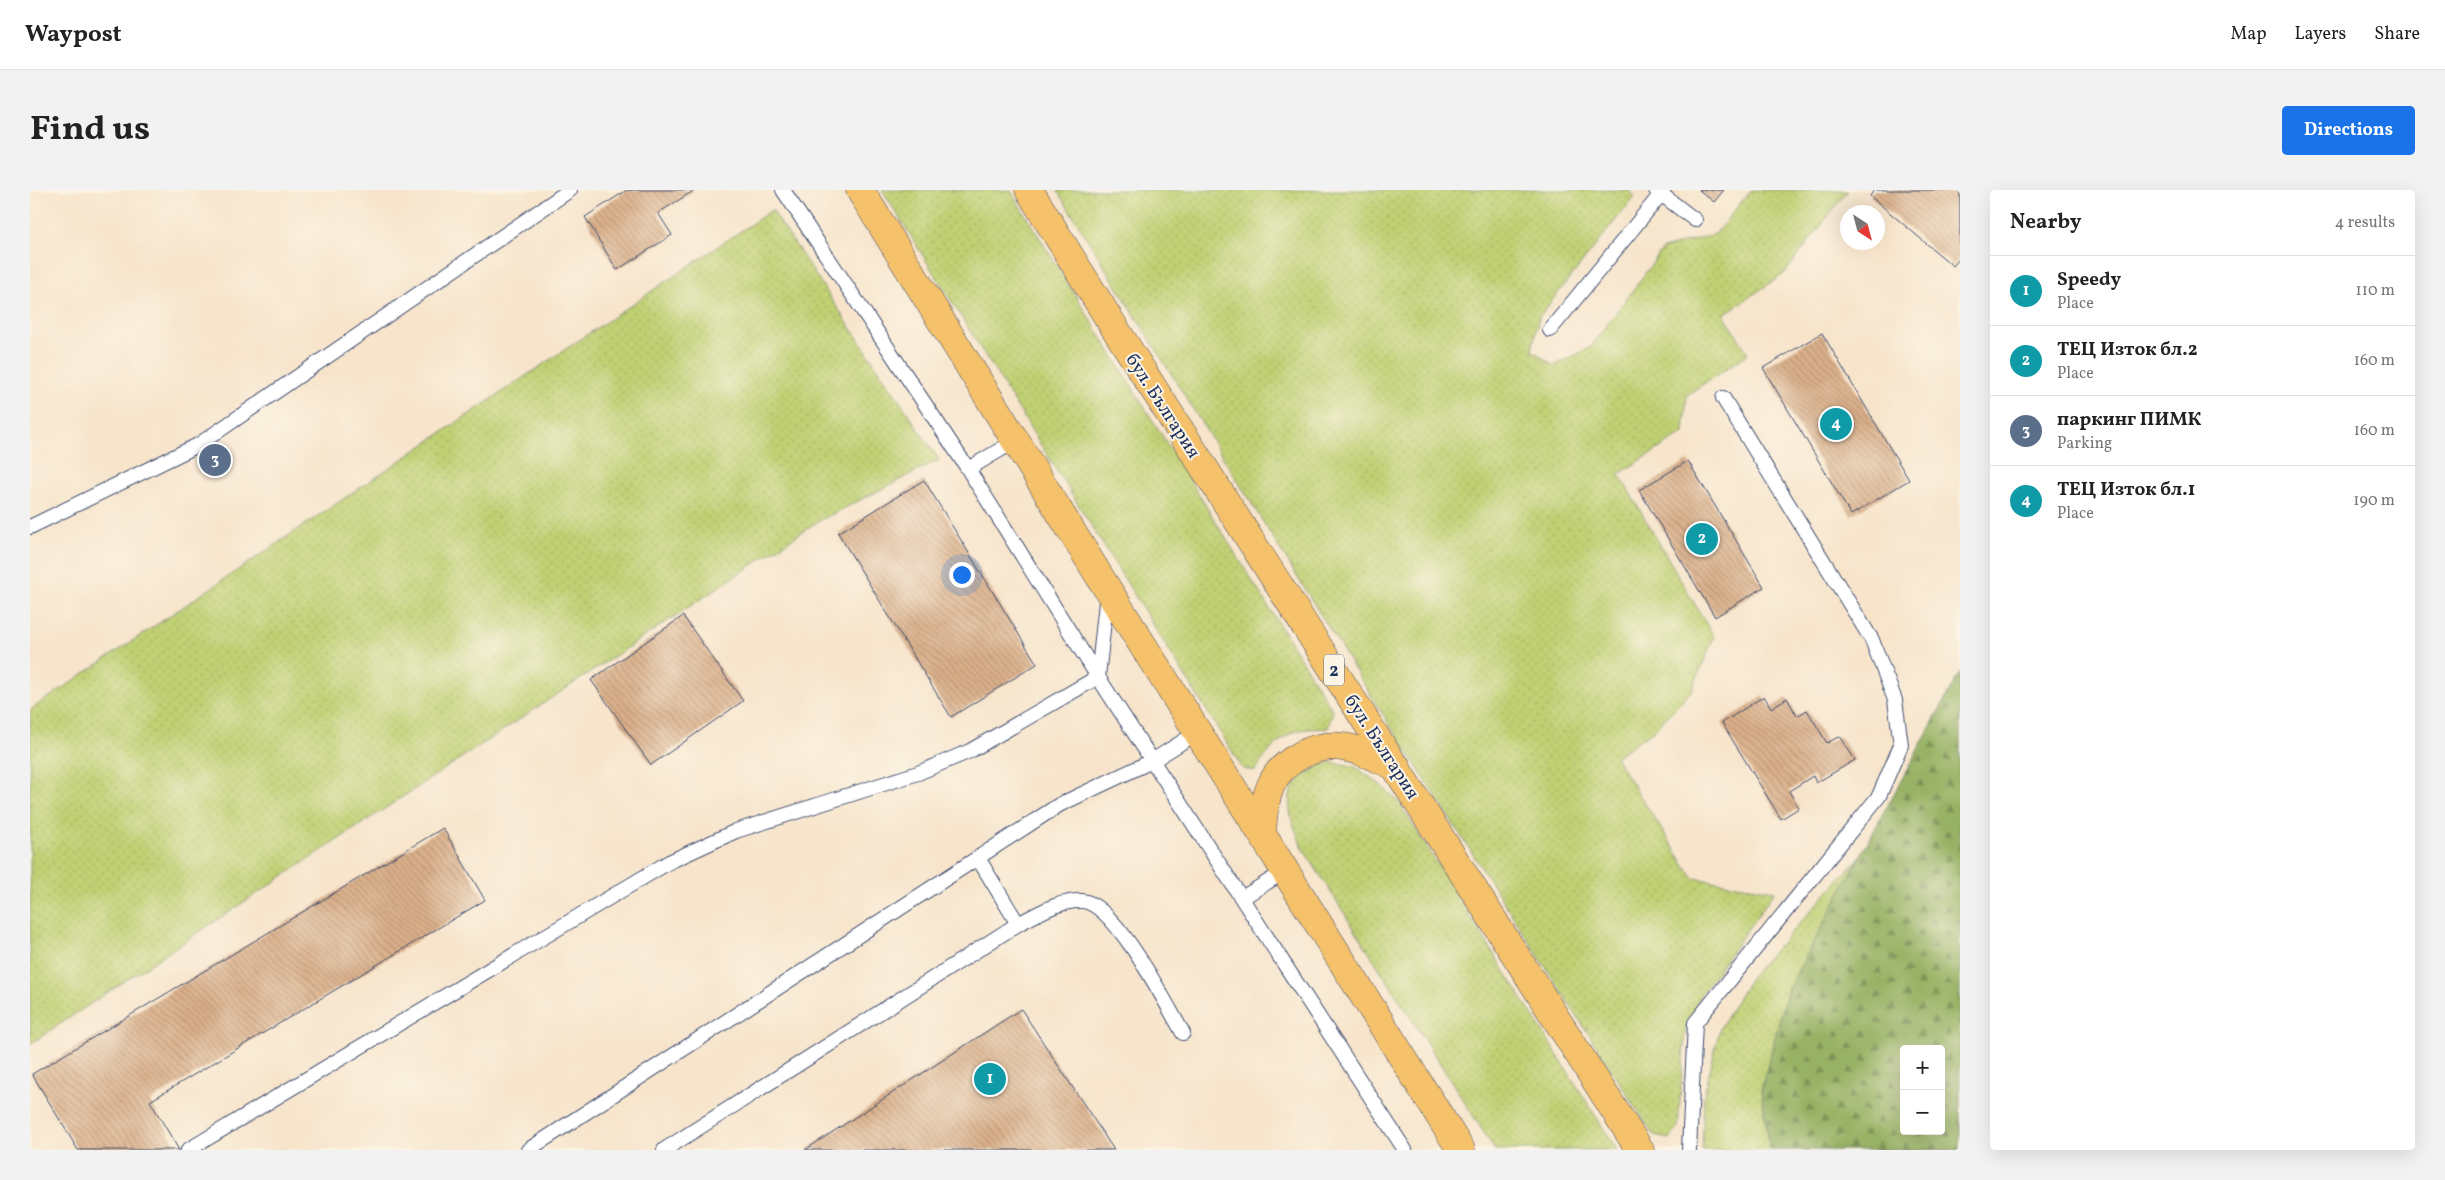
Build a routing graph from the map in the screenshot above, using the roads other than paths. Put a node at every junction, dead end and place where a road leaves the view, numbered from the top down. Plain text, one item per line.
1 (570, 190) edge
2 (783, 190) edge
3 (860, 190) edge
4 (1029, 190) edge
5 (1658, 192) edge
6 (1695, 220) dead end
7 (1550, 330) dead end
8 (1723, 398) dead end
9 (1015, 441) junction
10 (968, 469) junction
11 (30, 528) edge
12 (1108, 590) junction
13 (1098, 677) junction
14 (1198, 732) junction
15 (1152, 761) junction
16 (1397, 767) junction
17 (1262, 834) junction
18 (978, 858) junction
19 (1286, 871) junction
20 (1242, 898) junction
21 (1018, 924) junction
22 (1183, 1033) dead end
23 (544, 1146) edge
24 (188, 1150) edge
25 (528, 1150) edge
26 (664, 1150) edge
27 (1405, 1150) edge
28 (1461, 1150) edge
29 (1640, 1150) edge
30 (1689, 1150) edge

1 - 11 lane
2 - 10 lane
3 - 9 highway
4 - 16 highway, бул. България / 2
5 - 6 lane
5 - 7 lane
8 - 30 lane
9 - 10 lane
9 - 12 highway
10 - 13 lane
12 - 13 lane
12 - 14 highway
13 - 15 lane
13 - 24 lane
14 - 15 lane
14 - 17 highway
15 - 18 lane
15 - 20 lane
16 - 17 highway
16 - 29 highway, бул. България / 2
17 - 19 highway
18 - 21 lane
18 - 23 lane
19 - 20 lane
19 - 28 highway
20 - 27 lane
21 - 22 lane
21 - 26 lane
23 - 25 lane

